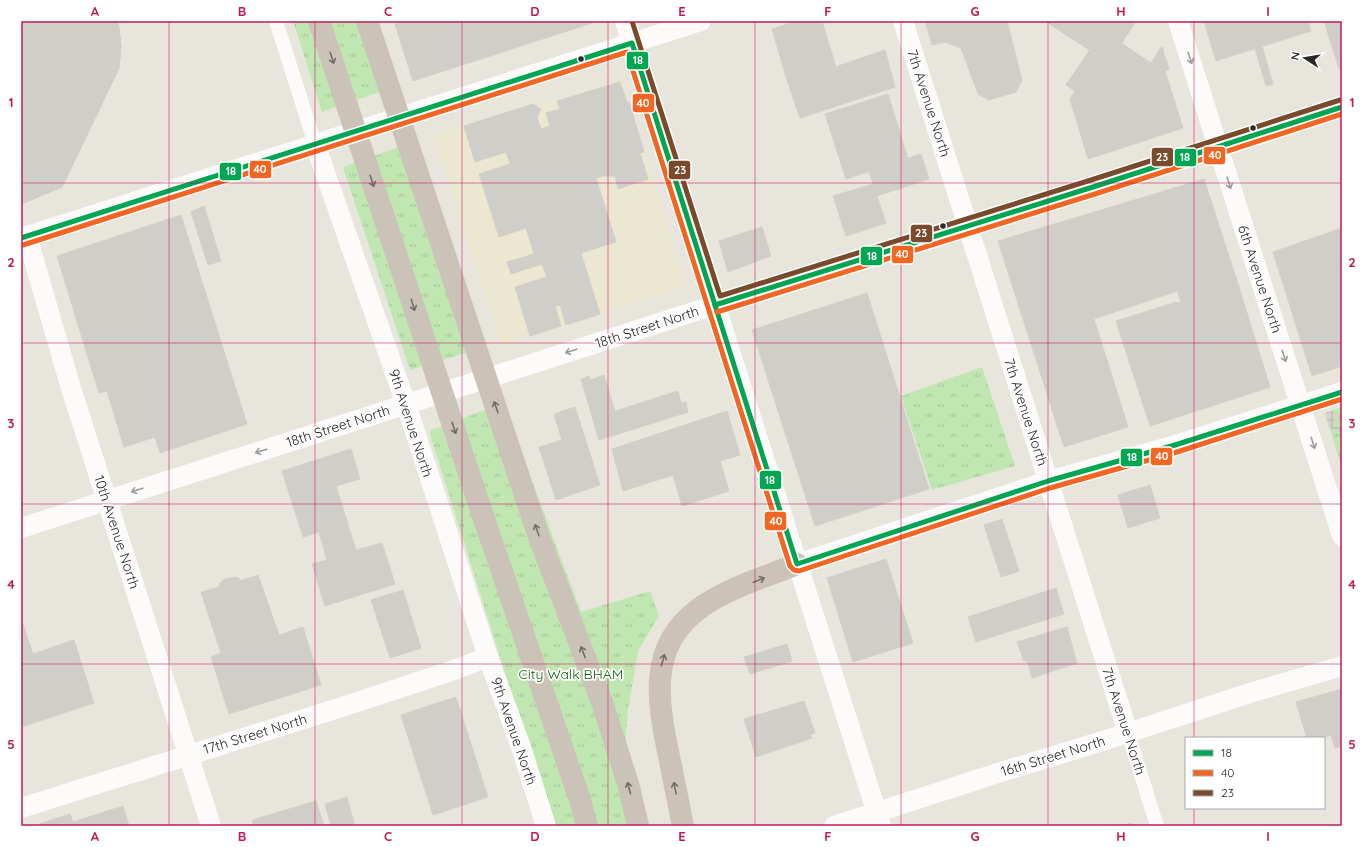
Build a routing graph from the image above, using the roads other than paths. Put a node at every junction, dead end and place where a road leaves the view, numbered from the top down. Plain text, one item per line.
1 (276, 21) edge
2 (319, 21) edge
3 (367, 21) edge
4 (625, 21) edge
5 (701, 21) edge
6 (903, 21) edge
7 (1178, 21) edge
8 (632, 43) junction
9 (1342, 107) edge
10 (315, 144) junction
11 (1218, 146) junction
12 (967, 225) junction
13 (24, 238) edge
14 (715, 305) junction
15 (1342, 392) edge
16 (406, 404) junction
17 (1301, 406) junction
18 (1048, 481) junction
19 (106, 500) junction
20 (21, 528) edge
21 (1342, 536) edge
22 (797, 564) junction
23 (488, 657) junction
24 (1342, 666) edge
25 (1128, 733) junction
26 (188, 755) junction
27 (21, 808) edge
28 (878, 819) edge
29 (211, 826) edge
30 (546, 826) edge
31 (587, 826) edge
32 (638, 826) edge
33 (683, 826) edge
34 (834, 826) edge
35 (1157, 826) edge

1 - 10 street, 9th Avenue North
2 -> 31 highway
32 -> 3 highway
4 - 8 street
5 - 8 street
6 - 12 street, 7th Avenue North
7 -> 11 street, 6th Avenue North
8 - 10 street
8 - 14 street
9 - 11 street, 18th Street North
10 - 13 street
10 - 16 street, 9th Avenue North
11 - 12 street, 18th Street North
11 -> 17 street, 6th Avenue North
12 - 14 street, 18th Street North
12 - 18 street, 7th Avenue North
13 - 19 street, 10th Avenue North
14 -> 16 street, 18th Street North
14 - 22 street
15 - 17 street
16 -> 19 street, 18th Street North
16 - 23 street, 9th Avenue North
17 - 18 street
17 -> 21 street, 6th Avenue North
18 - 22 street
18 - 25 street, 7th Avenue North
19 - 20 street, 18th Street North
19 - 26 street, 10th Avenue North
22 - 28 street
33 -> 22 highway
23 - 26 street, 17th Street North
23 - 30 street, 9th Avenue North
24 - 25 street, 16th Street North
25 - 28 street, 16th Street North
25 - 35 street, 7th Avenue North
26 - 27 street, 17th Street North
26 - 29 street, 10th Avenue North
28 - 34 street, 16th Street North

